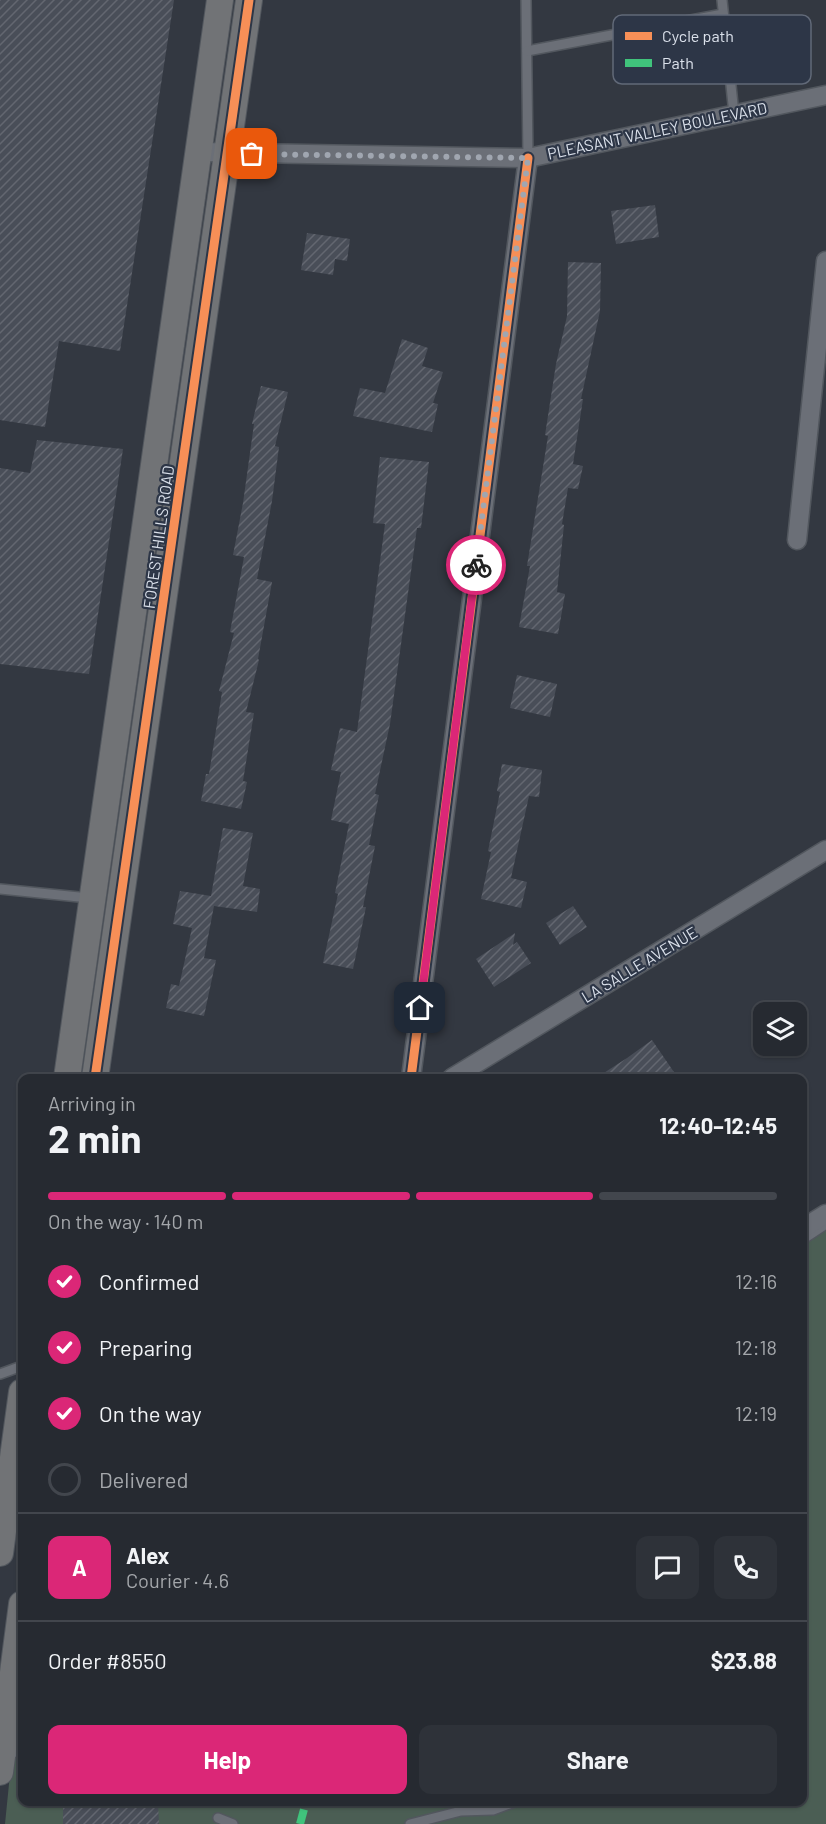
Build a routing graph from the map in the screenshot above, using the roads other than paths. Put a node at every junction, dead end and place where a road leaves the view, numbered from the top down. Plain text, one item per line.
1 (220, 0) edge
2 (249, 0) edge
3 (526, 0) edge
4 (722, 0) edge
5 (723, 14) joint
6 (718, 15) edge
7 (613, 35) edge
8 (527, 51) junction
9 (731, 84) edge
10 (826, 94) edge
11 (734, 114) junction
12 (200, 152) junction
13 (229, 154) junction
14 (528, 158) junction
15 (826, 261) edge
16 (797, 540) dead end
17 (826, 850) edge
18 (0, 889) edge
19 (92, 898) junction
20 (120, 899) junction
21 (68, 1074) edge
22 (96, 1074) edge
23 (412, 1074) edge
24 (459, 1074) edge
25 (826, 1214) edge
26 (826, 1224) edge
27 (807, 1226) edge
28 (807, 1237) edge
29 (18, 1367) edge
30 (0, 1374) edge
31 (18, 1409) edge
32 (0, 1553) edge
33 (18, 1633) edge
34 (18, 1745) edge
35 (0, 1761) edge
36 (504, 1806) edge
37 (218, 1818) dead end
38 (232, 1824) edge
39 (410, 1824) edge

1 - 12 street, FOREST HILLS ROAD
2 - 13 street, FOREST HILLS ROAD
3 - 8 lane
4 - 5 lane
5 - 6 lane
7 - 8 lane
8 - 14 lane
9 - 11 lane
10 - 11 street, PLEASANT VALLEY BOULEVARD
11 - 14 street, PLEASANT VALLEY BOULEVARD
12 - 13 street, PLEASANT VALLEY BOULEVARD
12 - 19 street, FOREST HILLS ROAD
13 - 14 street, PLEASANT VALLEY BOULEVARD
13 - 20 street, FOREST HILLS ROAD
14 - 23 street
15 - 16 street
17 - 24 street, LA SALLE AVENUE
18 - 19 lane
19 - 20 street
19 - 21 street, FOREST HILLS ROAD
20 - 22 street, FOREST HILLS ROAD
25 - 27 street
26 - 28 lane
29 - 30 lane
31 - 32 street
33 - 35 street
34 - 35 street
36 - 39 lane
37 - 38 lane

